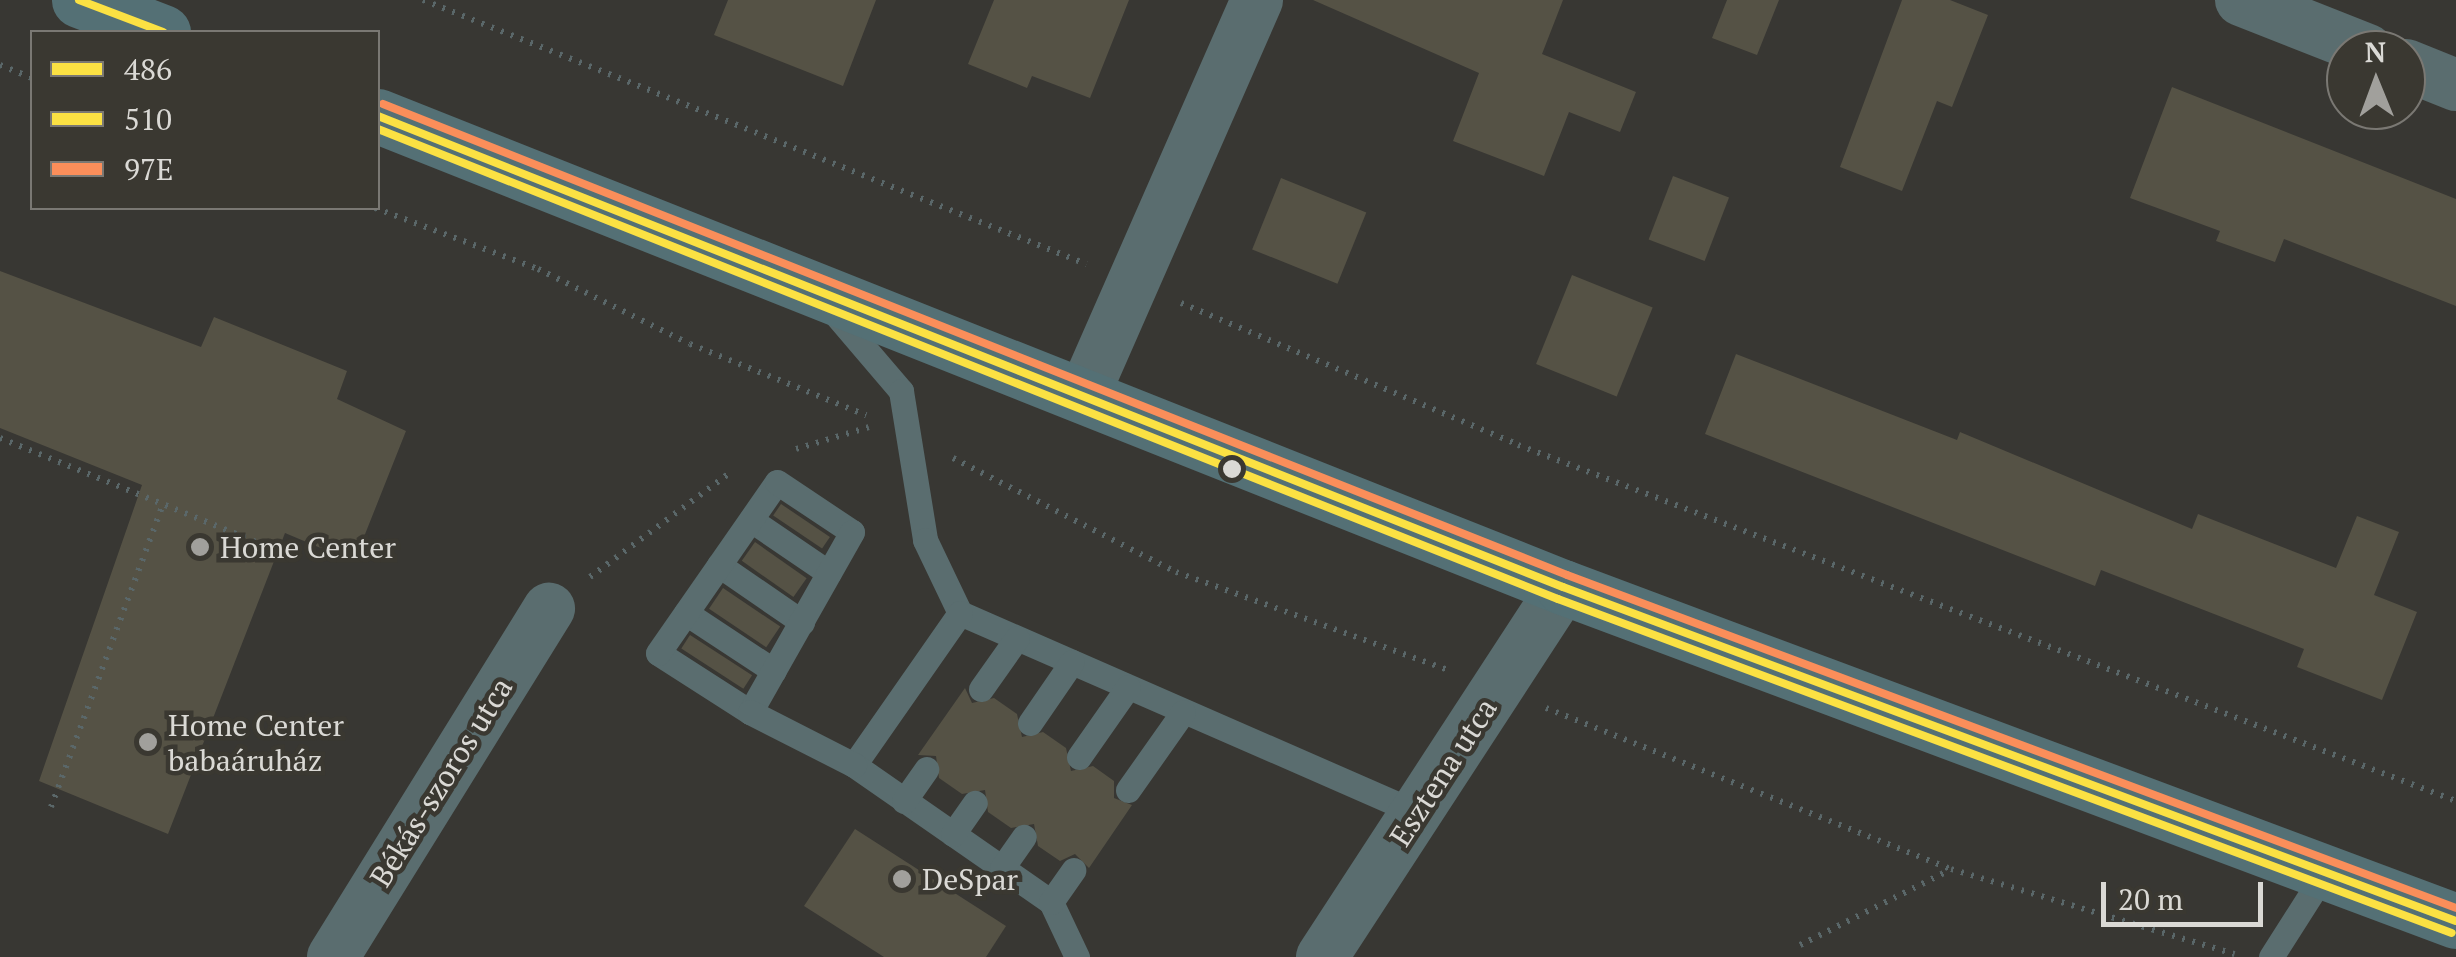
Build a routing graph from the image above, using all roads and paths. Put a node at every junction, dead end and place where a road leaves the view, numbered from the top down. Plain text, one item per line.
1 (79, 0) edge
2 (422, 0) edge
3 (1257, 0) edge
4 (2241, 0) edge
5 (158, 30) edge
6 (2326, 33) edge
7 (0, 66) edge
8 (2426, 73) edge
9 (30, 77) edge
10 (2456, 84) edge
11 (380, 117) edge
12 (380, 210) edge
13 (1132, 283) junction
14 (810, 284) junction
15 (1084, 392) junction
16 (912, 434) junction
17 (0, 438) edge
18 (162, 504) junction
19 (751, 520) junction
20 (290, 556) dead end
21 (719, 565) junction
22 (829, 573) junction
23 (1562, 587) junction
24 (550, 608) dead end
25 (686, 613) junction
26 (960, 614) junction
27 (802, 622) junction
28 (1016, 638) junction
29 (1072, 662) junction
30 (774, 671) junction
31 (1128, 686) junction
32 (1498, 688) junction
33 (981, 689) dead end
34 (750, 712) junction
35 (1183, 712) junction
36 (1030, 724) dead end
37 (1079, 757) dead end
38 (854, 766) junction
39 (926, 769) dead end
40 (1128, 790) dead end
41 (904, 801) junction
42 (2456, 801) edge
43 (975, 803) dead end
44 (51, 808) dead end
45 (1418, 812) junction
46 (953, 834) junction
47 (1024, 837) dead end
48 (1002, 868) junction
49 (1951, 869) junction
50 (2327, 869) junction
51 (1073, 870) dead end
52 (1051, 902) junction
53 (2456, 921) edge
54 (1800, 945) dead end
55 (333, 957) edge
56 (1077, 957) edge
57 (1322, 957) edge
58 (2246, 957) edge
59 (2271, 957) edge

1 - 5 main road
2 - 13 path
3 - 13 street
4 - 6 street
7 - 9 path
8 - 10 street
11 - 14 main road
12 - 16 path
13 - 15 street
13 - 42 path
14 - 15 main road
14 - 16 lane
15 - 23 main road
16 - 26 lane
16 - 32 path
17 - 18 path
18 - 20 path
18 - 44 path
19 - 21 lane
19 - 22 lane
19 - 22 lane
21 - 25 lane
21 - 27 lane
22 - 27 lane
23 - 32 street, Esztena utca
23 - 50 main road
24 - 55 street, Békás-szoros utca
25 - 30 lane
25 - 34 lane
26 - 28 lane
26 - 38 lane
27 - 30 lane
28 - 29 lane
28 - 33 lane
29 - 31 lane
29 - 36 lane
30 - 34 lane
31 - 35 lane
31 - 37 lane
32 - 45 street, Esztena utca
32 - 49 path
34 - 38 lane
35 - 40 lane
35 - 45 lane
38 - 41 lane
39 - 41 lane
41 - 46 lane
43 - 46 lane
45 - 57 street, Esztena utca
46 - 48 lane
47 - 48 lane
48 - 52 lane
49 - 54 path
49 - 58 path
50 - 53 main road
50 - 59 lane
51 - 52 lane
52 - 56 lane

